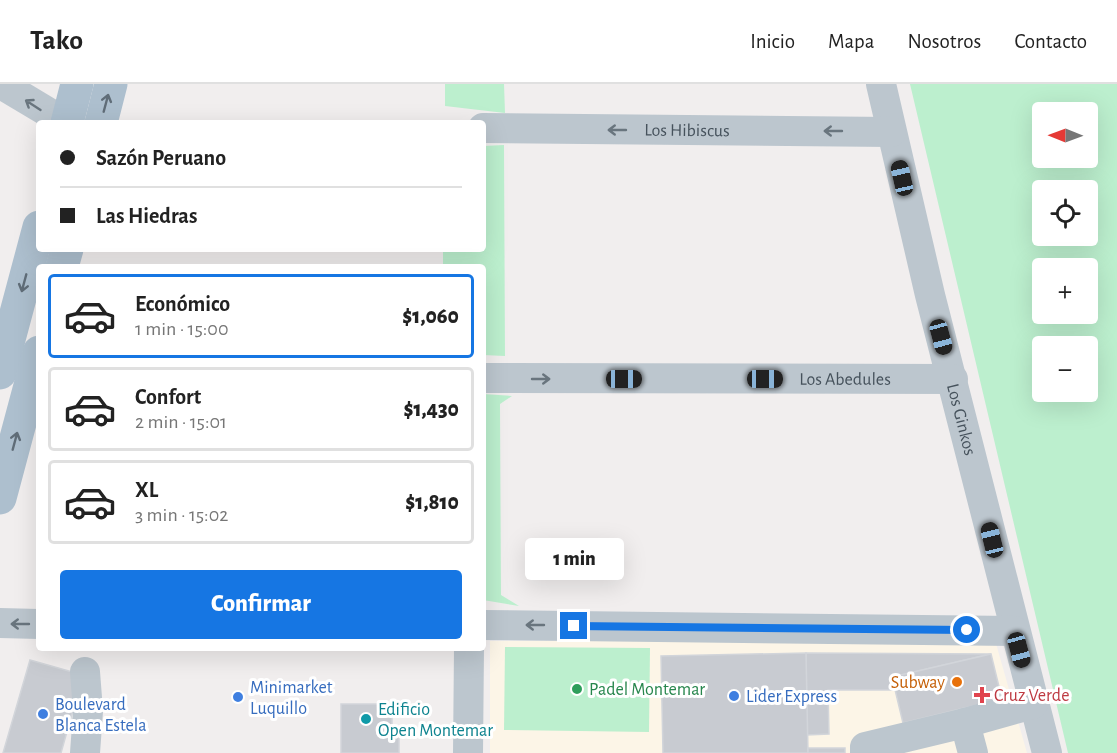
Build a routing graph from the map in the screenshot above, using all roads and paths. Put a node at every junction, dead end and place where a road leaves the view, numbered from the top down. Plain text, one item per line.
1 (1, 84) edge
2 (77, 84) edge
3 (111, 84) edge
4 (881, 84) edge
5 (61, 120) edge
6 (67, 120) edge
7 (102, 120) edge
8 (486, 128) edge
9 (891, 132) junction
10 (36, 238) edge
11 (36, 368) edge
12 (36, 372) edge
13 (0, 373) edge
14 (486, 378) edge
15 (953, 379) junction
16 (0, 498) edge
17 (0, 624) edge
18 (36, 624) edge
19 (486, 625) edge
20 (1014, 631) junction
21 (469, 651) edge
22 (85, 672) dead end
23 (1033, 704) junction
24 (966, 723) junction
25 (85, 753) edge
26 (468, 753) edge
27 (865, 753) edge
28 (972, 753) edge
29 (1047, 753) edge

5 -> 1 street
2 - 6 main road
7 -> 3 main road
4 - 9 street, Los Ginkos
9 -> 8 street, Los Hibiscus
9 - 15 street, Los Ginkos
10 -> 13 main road
11 - 13 street
16 -> 12 main road
14 -> 15 street, Los Abedules
15 - 20 street, Los Ginkos
18 -> 17 street
20 -> 19 street
20 - 23 street, Los Ginkos
21 - 26 street
22 - 25 street
23 - 24 street
23 - 29 street, Los Ginkos
24 - 27 street
24 - 28 street

